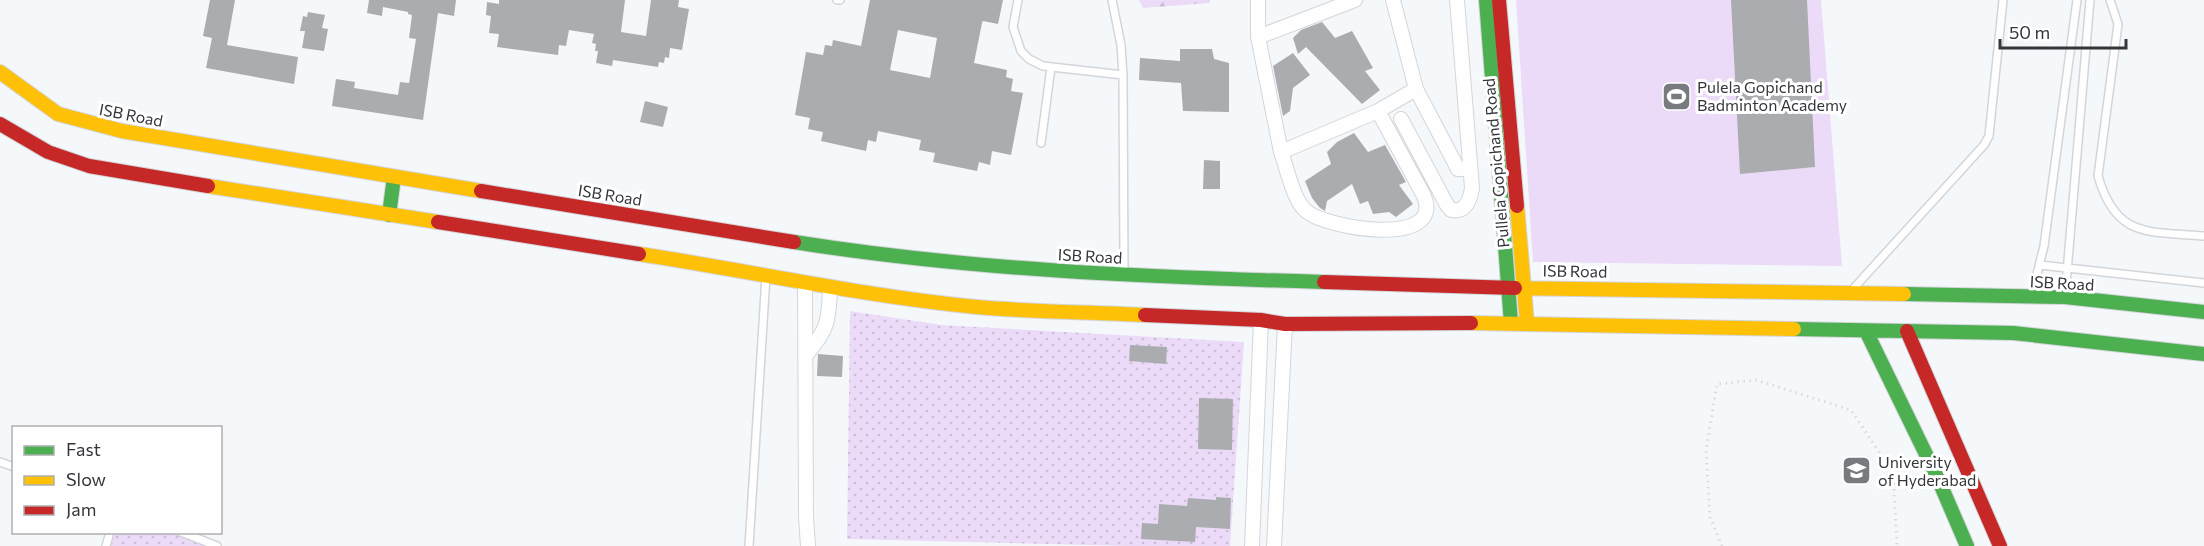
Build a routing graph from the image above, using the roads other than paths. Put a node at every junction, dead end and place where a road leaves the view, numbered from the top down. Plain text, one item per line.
1 (1018, 0) edge
2 (1112, 0) edge
3 (1258, 0) edge
4 (1355, 0) edge
5 (1393, 0) edge
6 (1457, 0) edge
7 (1486, 0) edge
8 (1499, 0) edge
9 (2003, 0) edge
10 (2077, 0) edge
11 (2090, 0) edge
12 (2110, 0) edge
13 (1258, 37) junction
14 (1051, 67) junction
15 (0, 72) edge
16 (1123, 75) junction
17 (1416, 89) junction
18 (1378, 111) junction
19 (1401, 119) dead end
20 (0, 124) edge
21 (1041, 143) dead end
22 (1281, 152) junction
23 (1470, 169) junction
24 (394, 177) junction
25 (389, 215) junction
26 (2204, 236) edge
27 (2040, 265) junction
28 (2067, 269) junction
29 (1124, 274) junction
30 (766, 276) junction
31 (805, 283) junction
32 (2204, 283) edge
33 (1507, 286) junction
34 (830, 287) junction
35 (1523, 287) junction
36 (1849, 293) junction
37 (2065, 297) junction
38 (2031, 298) junction
39 (2204, 312) edge
40 (1261, 320) junction
41 (1511, 323) junction
42 (1527, 323) junction
43 (1285, 324) junction
44 (1866, 331) junction
45 (1907, 331) junction
46 (2204, 354) edge
47 (805, 356) junction
48 (186, 534) edge
49 (217, 546) edge
50 (749, 546) edge
51 (808, 546) edge
52 (1252, 546) edge
53 (1274, 546) edge
54 (1967, 546) edge
55 (2000, 546) edge

1 - 14 lane
2 - 16 lane
3 - 13 street
4 - 13 street
5 - 17 street
6 - 23 street
7 - 33 main road, Pullela Gopichand Road
8 - 35 main road, Pullela Gopichand Road
9 - 36 lane
10 - 27 lane
11 - 28 lane
12 - 26 lane
13 - 22 street
14 - 16 lane
14 - 21 lane
15 - 24 main road, ISB Road
16 - 29 lane
17 - 18 street
17 - 23 street
18 - 22 street
18 - 22 street
19 - 23 street
20 - 25 main road
24 - 25 main road
24 - 29 main road, ISB Road
25 - 30 main road
27 - 28 lane
27 - 38 lane
28 - 32 lane
28 - 37 lane
29 - 33 main road, ISB Road
30 - 31 main road
30 - 50 lane
31 - 34 main road
31 - 47 street
33 - 35 main road, ISB Road
33 - 41 main road, Pullela Gopichand Road
34 - 40 main road
34 - 47 street
35 - 36 main road, ISB Road
35 - 42 main road, Pullela Gopichand Road
36 - 38 main road, ISB Road
37 - 38 main road, ISB Road
37 - 39 main road, ISB Road
40 - 43 main road
40 - 52 street
41 - 42 main road
41 - 43 main road
42 - 44 main road
43 - 53 street
44 - 45 main road
44 - 54 main road
45 - 46 main road
45 - 55 main road
47 - 51 street
48 - 49 lane

